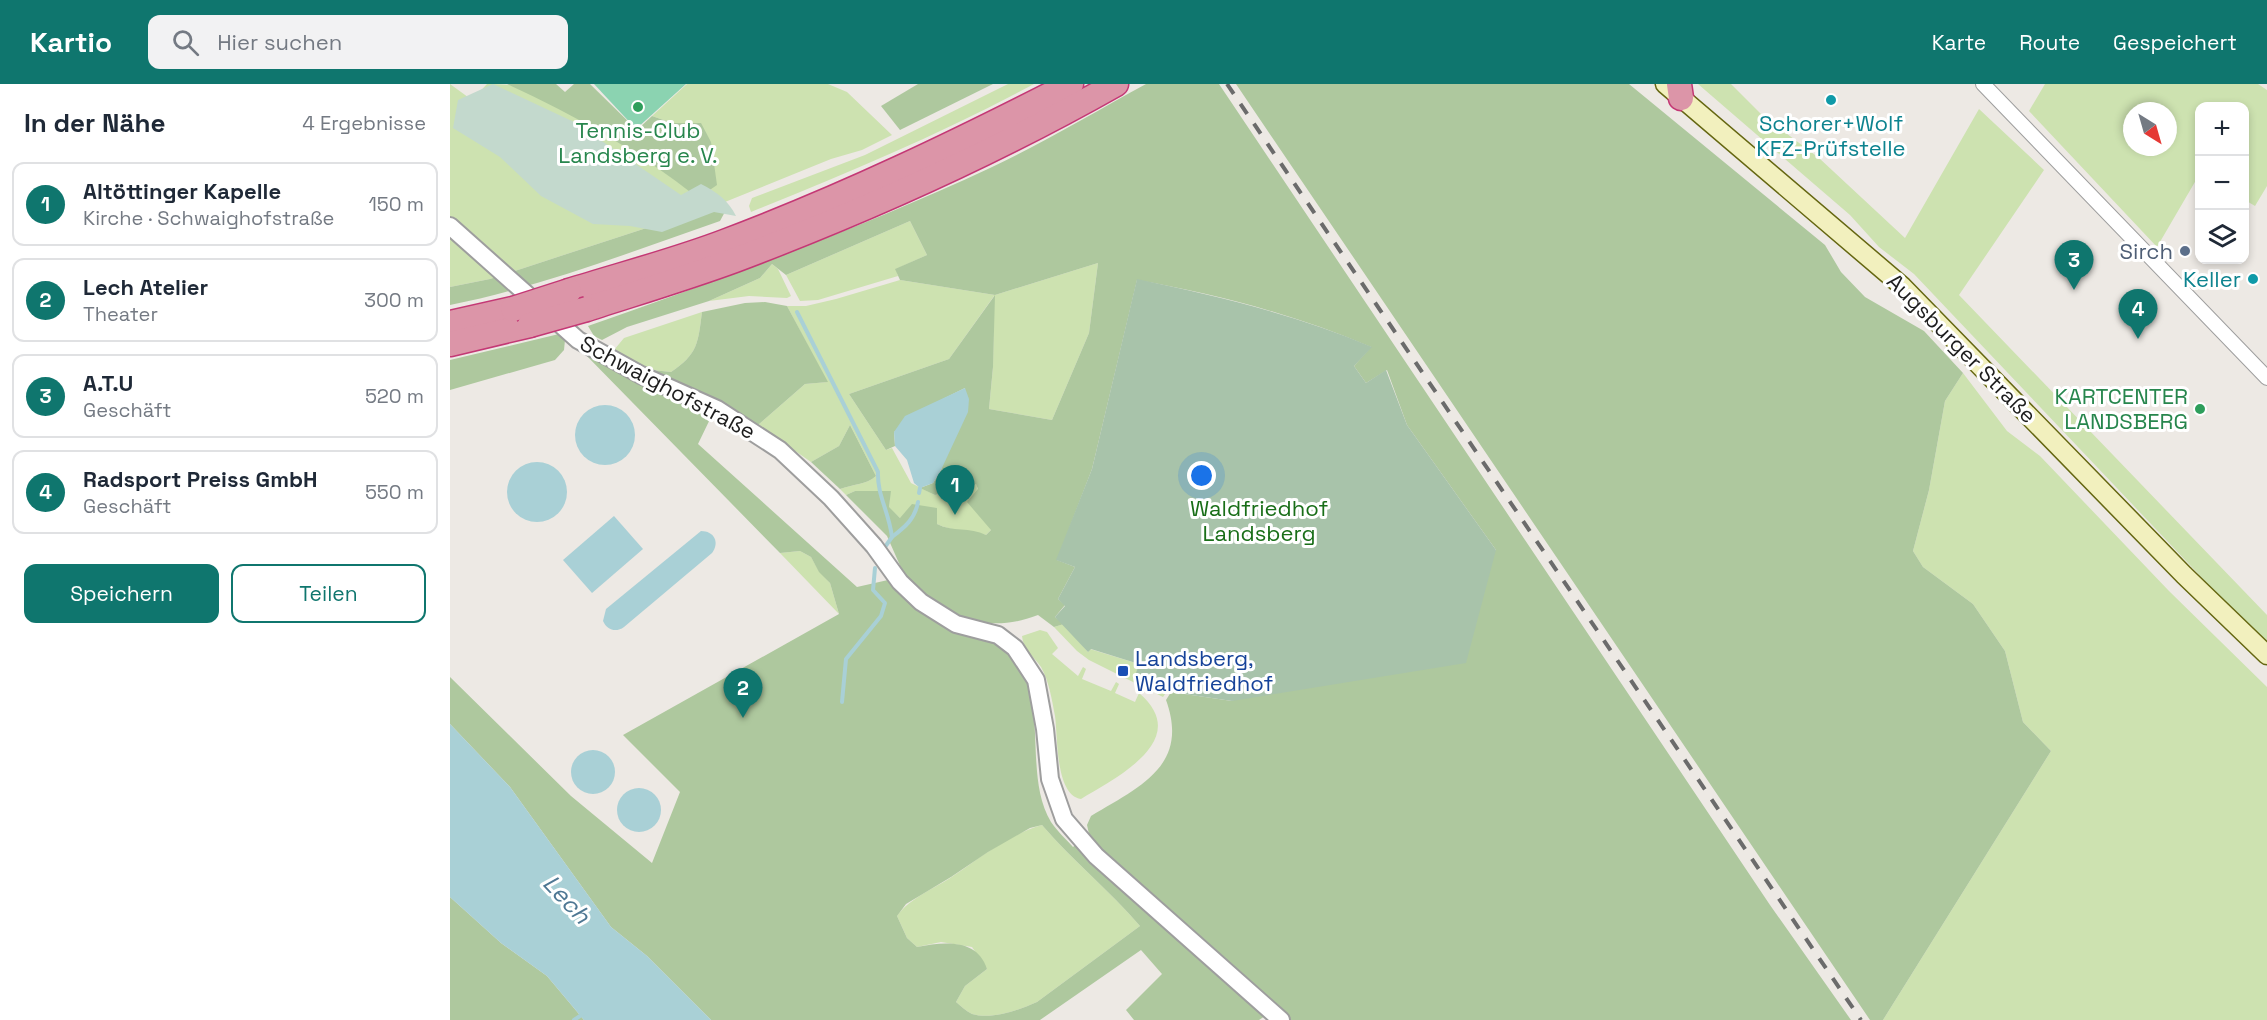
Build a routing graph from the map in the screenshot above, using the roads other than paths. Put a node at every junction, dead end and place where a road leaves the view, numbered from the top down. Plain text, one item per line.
1 (1071, 84) edge
2 (1116, 84) edge
3 (1983, 84) edge
4 (1675, 89) edge
5 (450, 226) edge
6 (450, 323) edge
7 (450, 344) edge
8 (2267, 378) edge
9 (2267, 655) edge
10 (1281, 1020) edge

1 - 6 highway, bridge
2 - 7 highway, bridge
3 - 8 street
4 - 9 main road, Augsburger Straße
5 - 10 street, Schwaighofstraße

